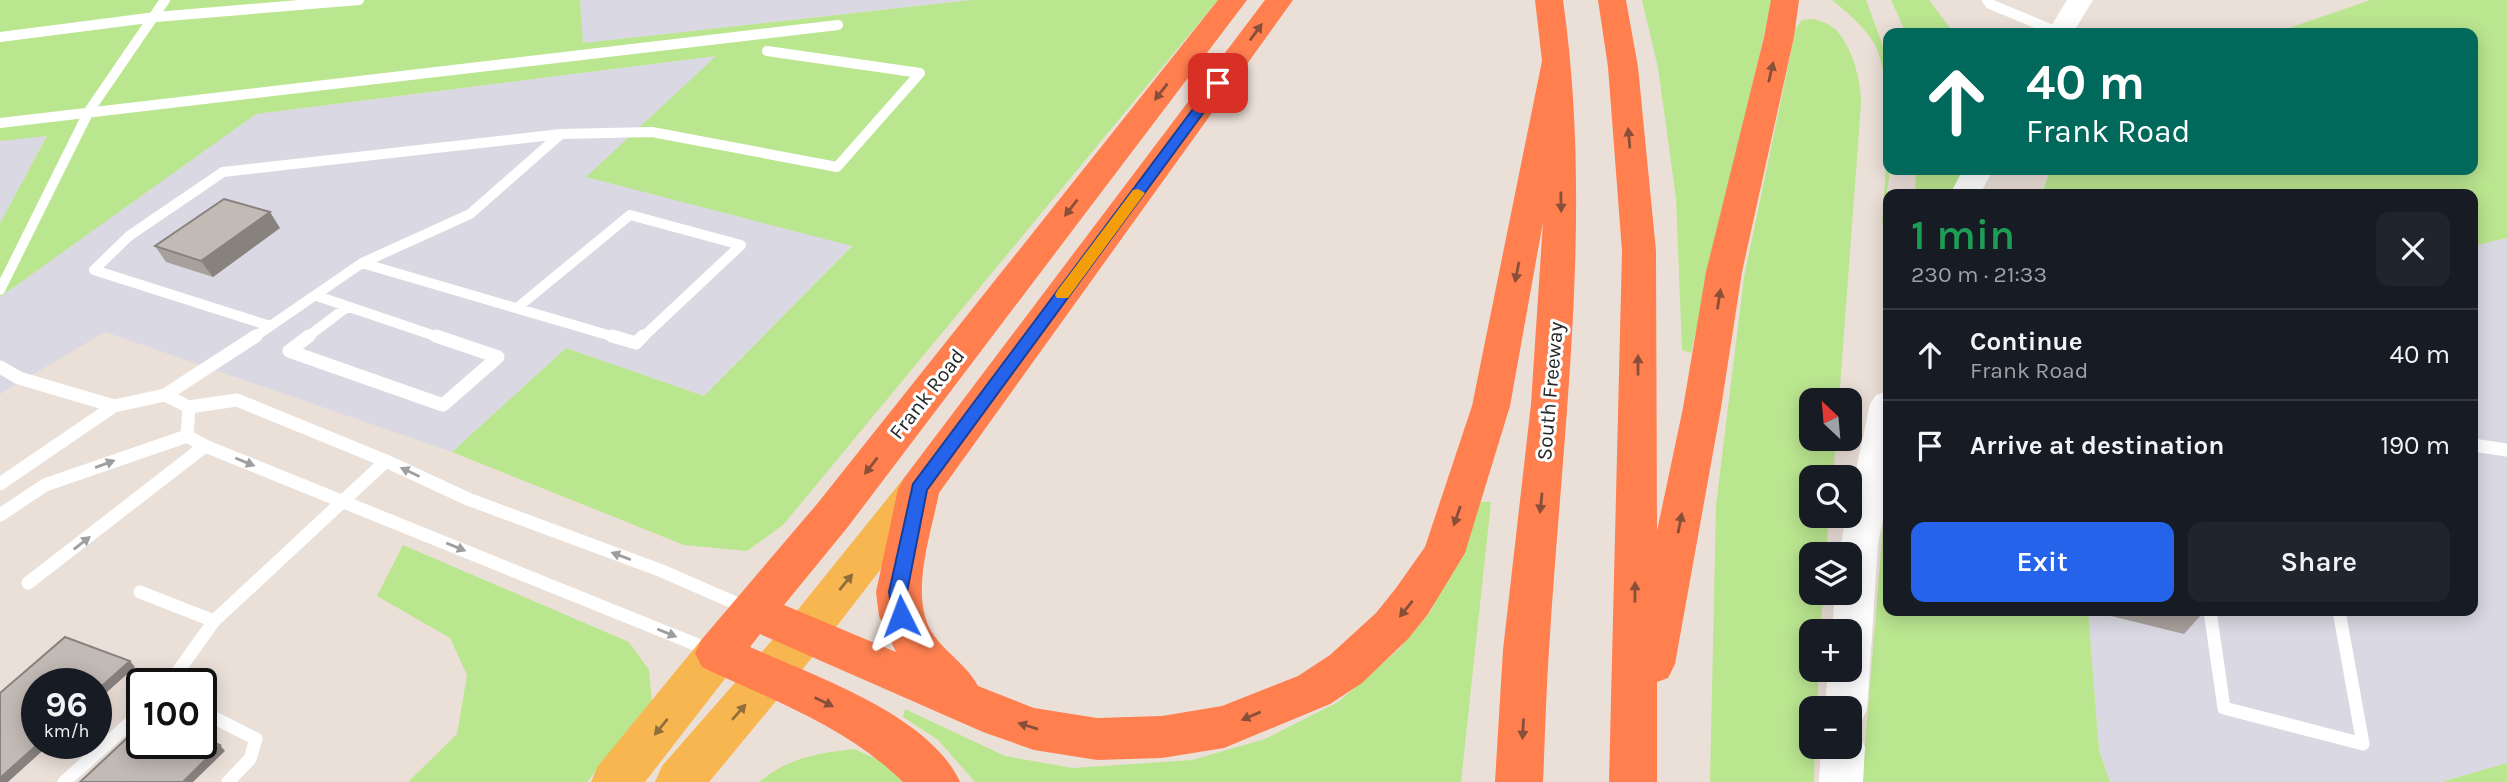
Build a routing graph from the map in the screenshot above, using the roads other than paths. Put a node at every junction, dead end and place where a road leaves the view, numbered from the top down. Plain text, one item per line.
1 (165, 0) edge
2 (359, 0) edge
3 (1233, 0) edge
4 (1279, 0) edge
5 (1549, 0) edge
6 (1612, 0) edge
7 (1785, 0) edge
8 (1987, 0) edge
9 (2080, 0) edge
10 (156, 16) junction
11 (838, 25) dead end
12 (2048, 28) edge
13 (2063, 28) edge
14 (0, 37) edge
15 (767, 51) dead end
16 (1557, 61) junction
17 (89, 111) junction
18 (0, 123) edge
19 (561, 134) junction
20 (362, 263) junction
21 (0, 290) edge
22 (317, 296) junction
23 (347, 307) junction
24 (517, 308) junction
25 (270, 326) junction
26 (0, 367) edge
27 (165, 395) junction
28 (114, 406) junction
29 (189, 407) junction
30 (1883, 426) edge
31 (187, 436) junction
32 (205, 446) junction
33 (2478, 446) edge
34 (2507, 450) edge
35 (386, 461) junction
36 (0, 484) edge
37 (919, 489) junction
38 (343, 502) junction
39 (0, 514) edge
40 (27, 583) dead end
41 (140, 592) dead end
42 (752, 611) junction
43 (2211, 616) edge
44 (2340, 616) edge
45 (1854, 619) edge
46 (214, 621) junction
47 (804, 635) junction
48 (718, 653) junction
49 (180, 668) edge
50 (770, 676) junction
51 (970, 704) junction
52 (217, 719) edge
53 (126, 726) edge
54 (112, 738) edge
55 (91, 759) edge
56 (1842, 759) edge
57 (1634, 770) edge
58 (71, 780) edge
59 (228, 782) edge
60 (615, 782) edge
61 (679, 782) edge
62 (936, 782) edge
63 (1519, 782) edge
64 (1841, 782) edge

1 - 10 lane
2 - 10 lane
3 -> 42 highway, Frank Road
37 -> 4 highway
5 - 16 highway, South Freeway
57 -> 6 highway
57 -> 7 highway
8 - 12 lane
9 - 13 main road
10 - 14 lane
10 - 17 lane
11 - 17 lane
15 - 19 lane
16 -> 51 highway
16 -> 63 highway, South Freeway
17 - 18 lane
17 - 21 lane
19 - 20 lane
19 - 25 lane
20 - 22 lane
20 - 24 lane
22 - 23 lane
22 - 25 lane
23 - 23 lane
24 - 24 lane
25 - 27 lane
26 - 28 lane
27 - 28 lane
27 - 29 lane
28 - 36 lane
29 - 31 lane
29 - 35 lane
30 - 45 main road
31 - 32 lane
39 -> 31 lane
32 -> 38 lane
40 -> 32 lane
33 - 34 lane
35 - 38 lane
42 -> 35 lane
47 -> 37 main road
37 - 51 highway
38 - 46 lane
38 -> 48 lane
41 - 46 lane
42 - 47 highway
42 - 48 highway, Frank Road
43 - 44 lane
46 - 49 lane
47 - 50 main road
47 - 51 highway
48 - 50 highway
48 -> 60 main road, Frank Road
61 -> 50 main road
50 -> 62 highway
52 - 59 lane
53 - 54 lane
55 - 58 lane
56 - 64 main road

